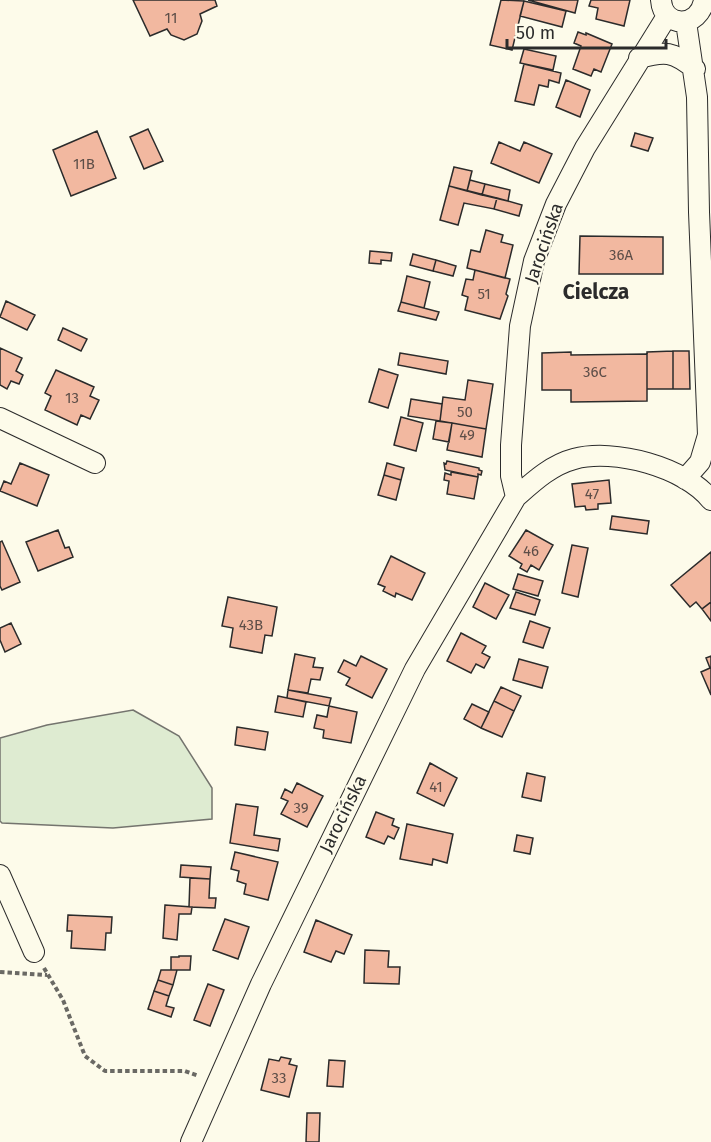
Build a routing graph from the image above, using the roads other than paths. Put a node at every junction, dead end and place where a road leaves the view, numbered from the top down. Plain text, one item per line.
1 (704, 0) edge
2 (664, 8) edge
3 (686, 22) junction
4 (639, 58) junction
5 (694, 69) junction
6 (0, 418) edge
7 (95, 463) dead end
8 (685, 479) junction
9 (516, 497) junction
10 (711, 500) edge
11 (0, 875) edge
12 (34, 952) road end
13 (191, 1142) edge

1 - 3 street
2 - 3 street
2 - 4 street, Jarocińska
3 - 5 street
4 - 5 street
4 - 9 street, Jarocińska
5 - 8 street
6 - 7 street
8 - 9 street, Jarocińska
8 - 10 street, Jarocińska
9 - 13 street, Jarocińska
11 - 12 street

